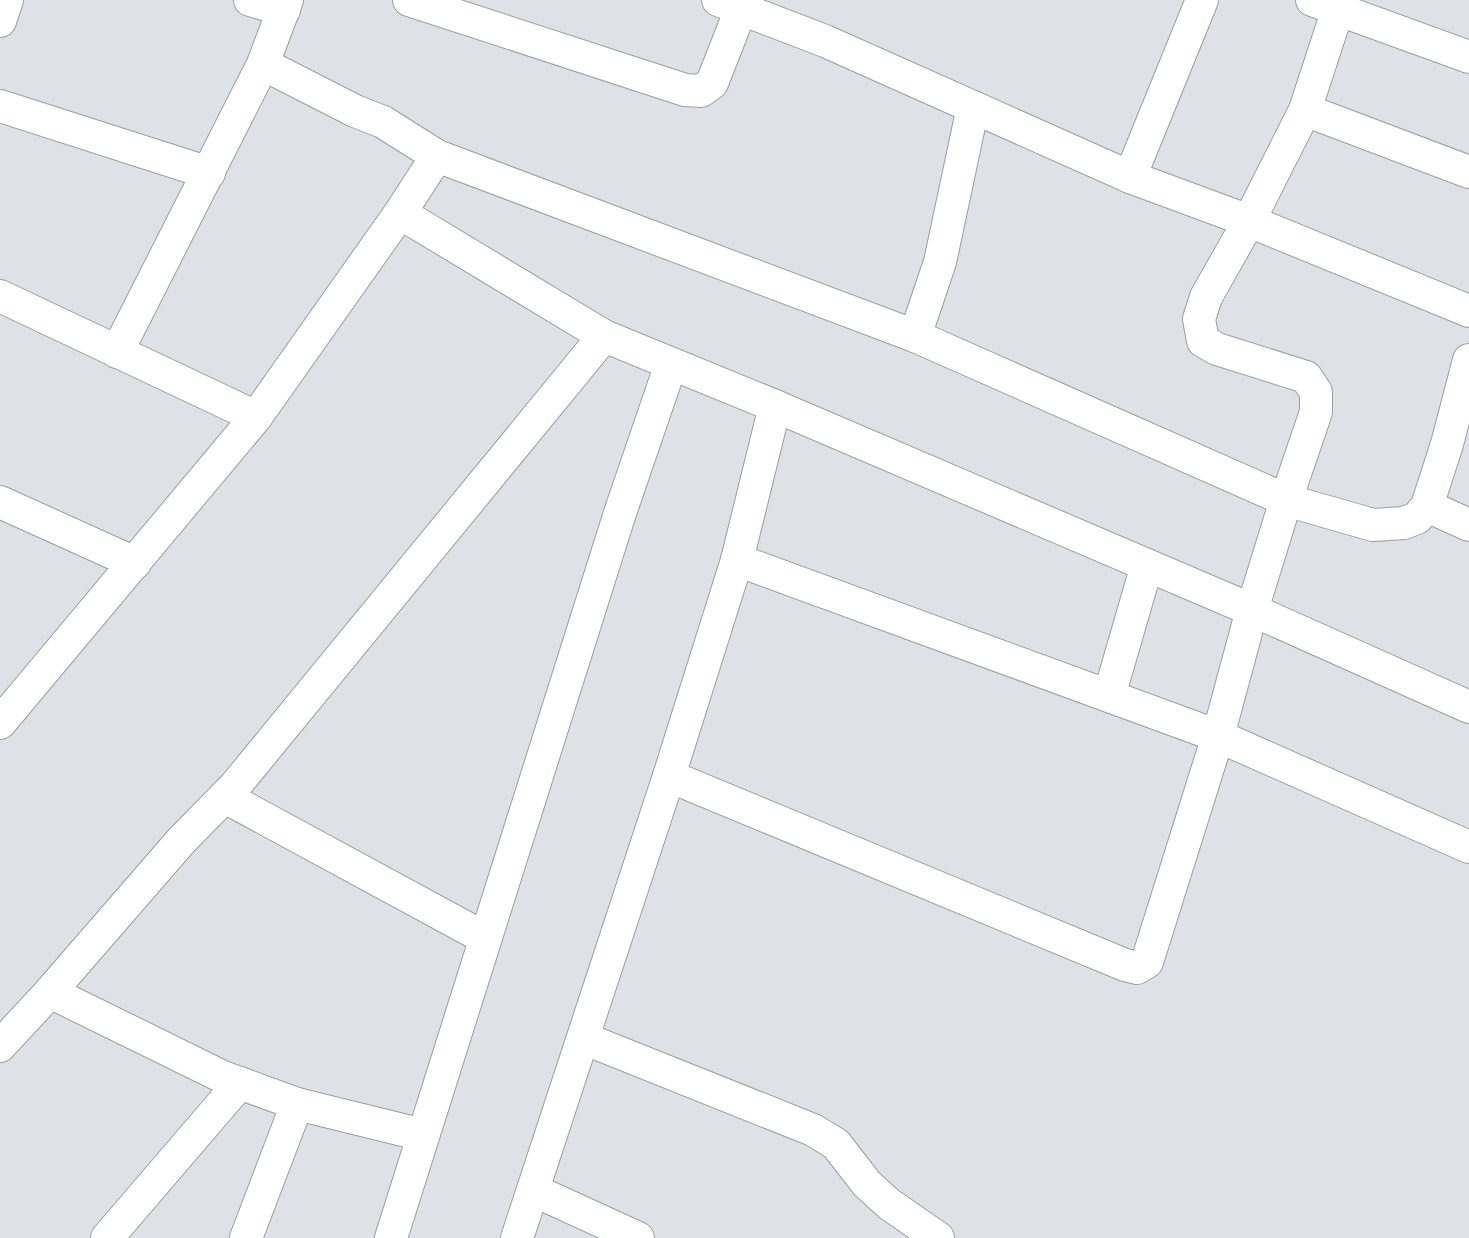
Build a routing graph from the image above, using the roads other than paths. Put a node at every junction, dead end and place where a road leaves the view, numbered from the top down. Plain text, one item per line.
1 (7, 0) edge
2 (250, 0) edge
3 (409, 0) edge
4 (1202, 0) edge
5 (1330, 3) edge
6 (730, 4) edge
7 (285, 5) edge
8 (0, 21) edge
9 (1469, 57) edge
10 (263, 64) junction
11 (0, 106) edge
12 (973, 107) junction
13 (1305, 110) junction
14 (437, 156) junction
15 (1469, 172) edge
16 (209, 173) junction
17 (1130, 177) junction
18 (400, 213) junction
19 (1250, 222) junction
20 (0, 296) edge
21 (1469, 311) edge
22 (604, 336) junction
23 (915, 336) junction
24 (117, 352) junction
25 (1469, 360) edge
26 (670, 364) junction
27 (775, 406) junction
28 (256, 417) junction
29 (1286, 500) junction
30 (0, 502) edge
31 (1427, 506) junction
32 (1469, 525) edge
33 (737, 560) junction
34 (135, 563) junction
35 (1147, 565) junction
36 (1252, 610) junction
37 (0, 684) edge
38 (31, 687) junction
39 (1109, 696) junction
40 (1469, 707) edge
41 (0, 723) edge
42 (1218, 736) junction
43 (669, 776) junction
44 (225, 797) junction
45 (1469, 847) edge
46 (485, 938) junction
47 (50, 992) junction
48 (7, 1028) edge
49 (583, 1038) junction
50 (240, 1083) junction
51 (297, 1104) junction
52 (423, 1135) junction
53 (533, 1190) junction
54 (107, 1238) edge
55 (246, 1238) edge
56 (391, 1238) edge
57 (517, 1238) edge
58 (638, 1238) edge
59 (938, 1238) edge

1 - 8 street
2 - 7 street
3 - 6 street
4 - 17 street
5 - 9 street
5 - 13 street
6 - 12 street
7 - 10 street
10 - 14 street
10 - 16 street
11 - 16 street
12 - 17 street
12 - 23 street
13 - 15 street
13 - 19 street
14 - 18 street
14 - 23 street
16 - 24 street
17 - 19 street
18 - 22 street
18 - 28 street
19 - 21 street
19 - 29 street
20 - 24 street
22 - 26 street
22 - 44 street
23 - 29 street
24 - 28 street
25 - 31 street
26 - 27 street
26 - 46 street
27 - 33 street
27 - 35 street
28 - 34 street
29 - 31 street
29 - 36 street
30 - 34 street
31 - 32 street
33 - 39 street
33 - 43 street
34 - 38 street
35 - 36 street
35 - 39 street
36 - 40 street
36 - 42 street
37 - 38 street
38 - 41 street
39 - 42 street
42 - 43 street
42 - 45 street
43 - 49 street
44 - 46 street
44 - 47 street
46 - 52 street
47 - 48 street
47 - 50 street
49 - 53 street
49 - 59 street
50 - 51 street
50 - 54 street
51 - 52 street
51 - 55 street
52 - 56 street
53 - 57 street
53 - 58 street

